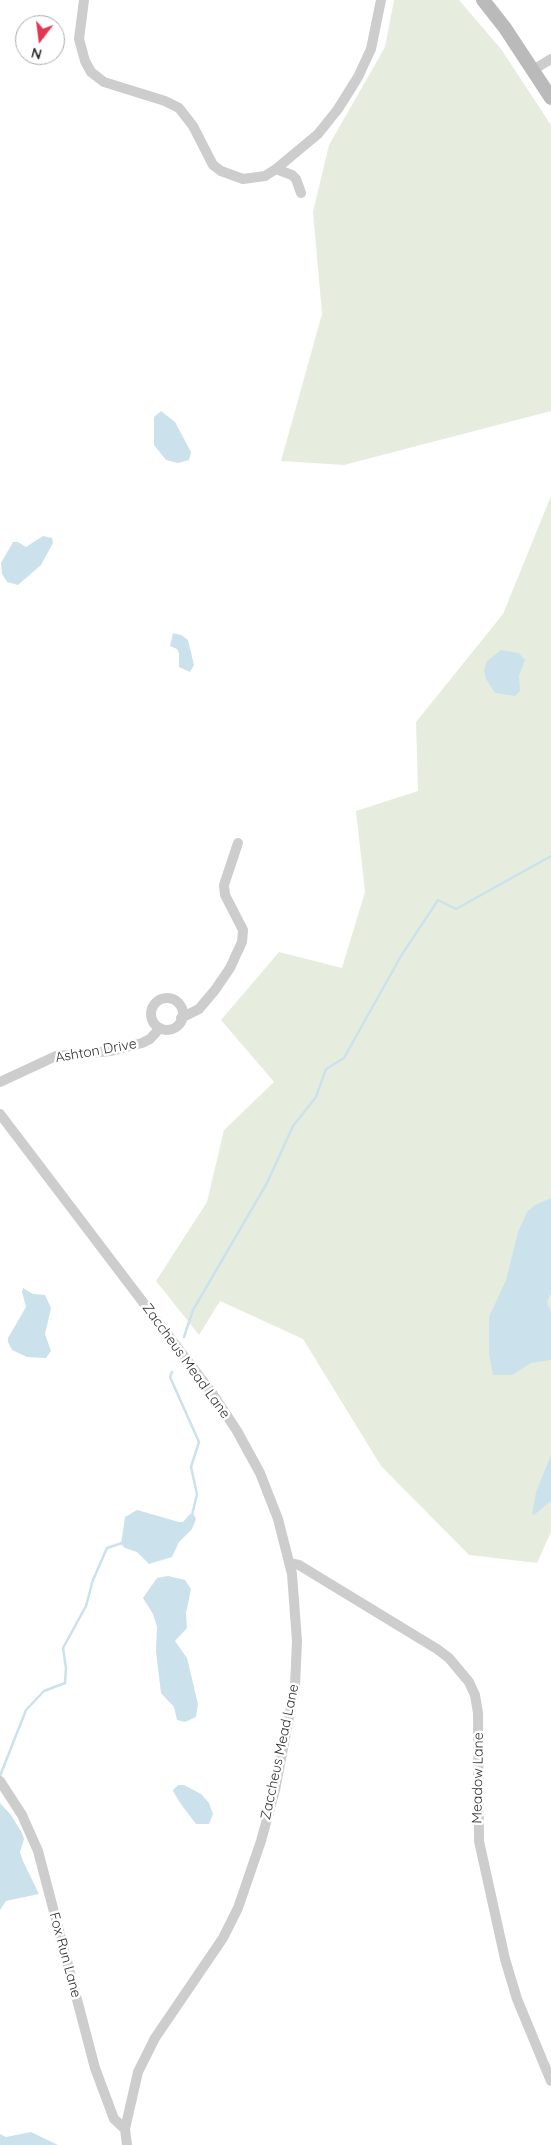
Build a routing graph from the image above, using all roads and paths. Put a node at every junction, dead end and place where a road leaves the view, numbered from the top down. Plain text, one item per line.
1 (84, 0) edge
2 (381, 0) edge
3 (483, 0) edge
4 (551, 59) edge
5 (533, 70) junction
6 (551, 98) edge
7 (276, 169) junction
8 (301, 193) dead end
9 (238, 844) dead end
10 (182, 1018) junction
11 (160, 1028) junction
12 (0, 1082) edge
13 (0, 1114) edge
14 (289, 1563) junction
15 (0, 1781) edge
16 (551, 2081) edge
17 (125, 2129) junction
18 (127, 2145) edge

1 - 7 street
2 - 7 street
3 - 5 main road
4 - 5 street
5 - 6 main road
7 - 8 street
9 - 10 street, Ashton Drive
10 - 11 street, Ashton Drive
10 - 11 street
11 - 12 street, Ashton Drive
13 - 14 street, Zaccheus Mead Lane
14 - 16 street, Meadow Lane
14 - 17 street, Zaccheus Mead Lane
15 - 17 street, Fox Run Lane
17 - 18 street, Zaccheus Mead Lane

